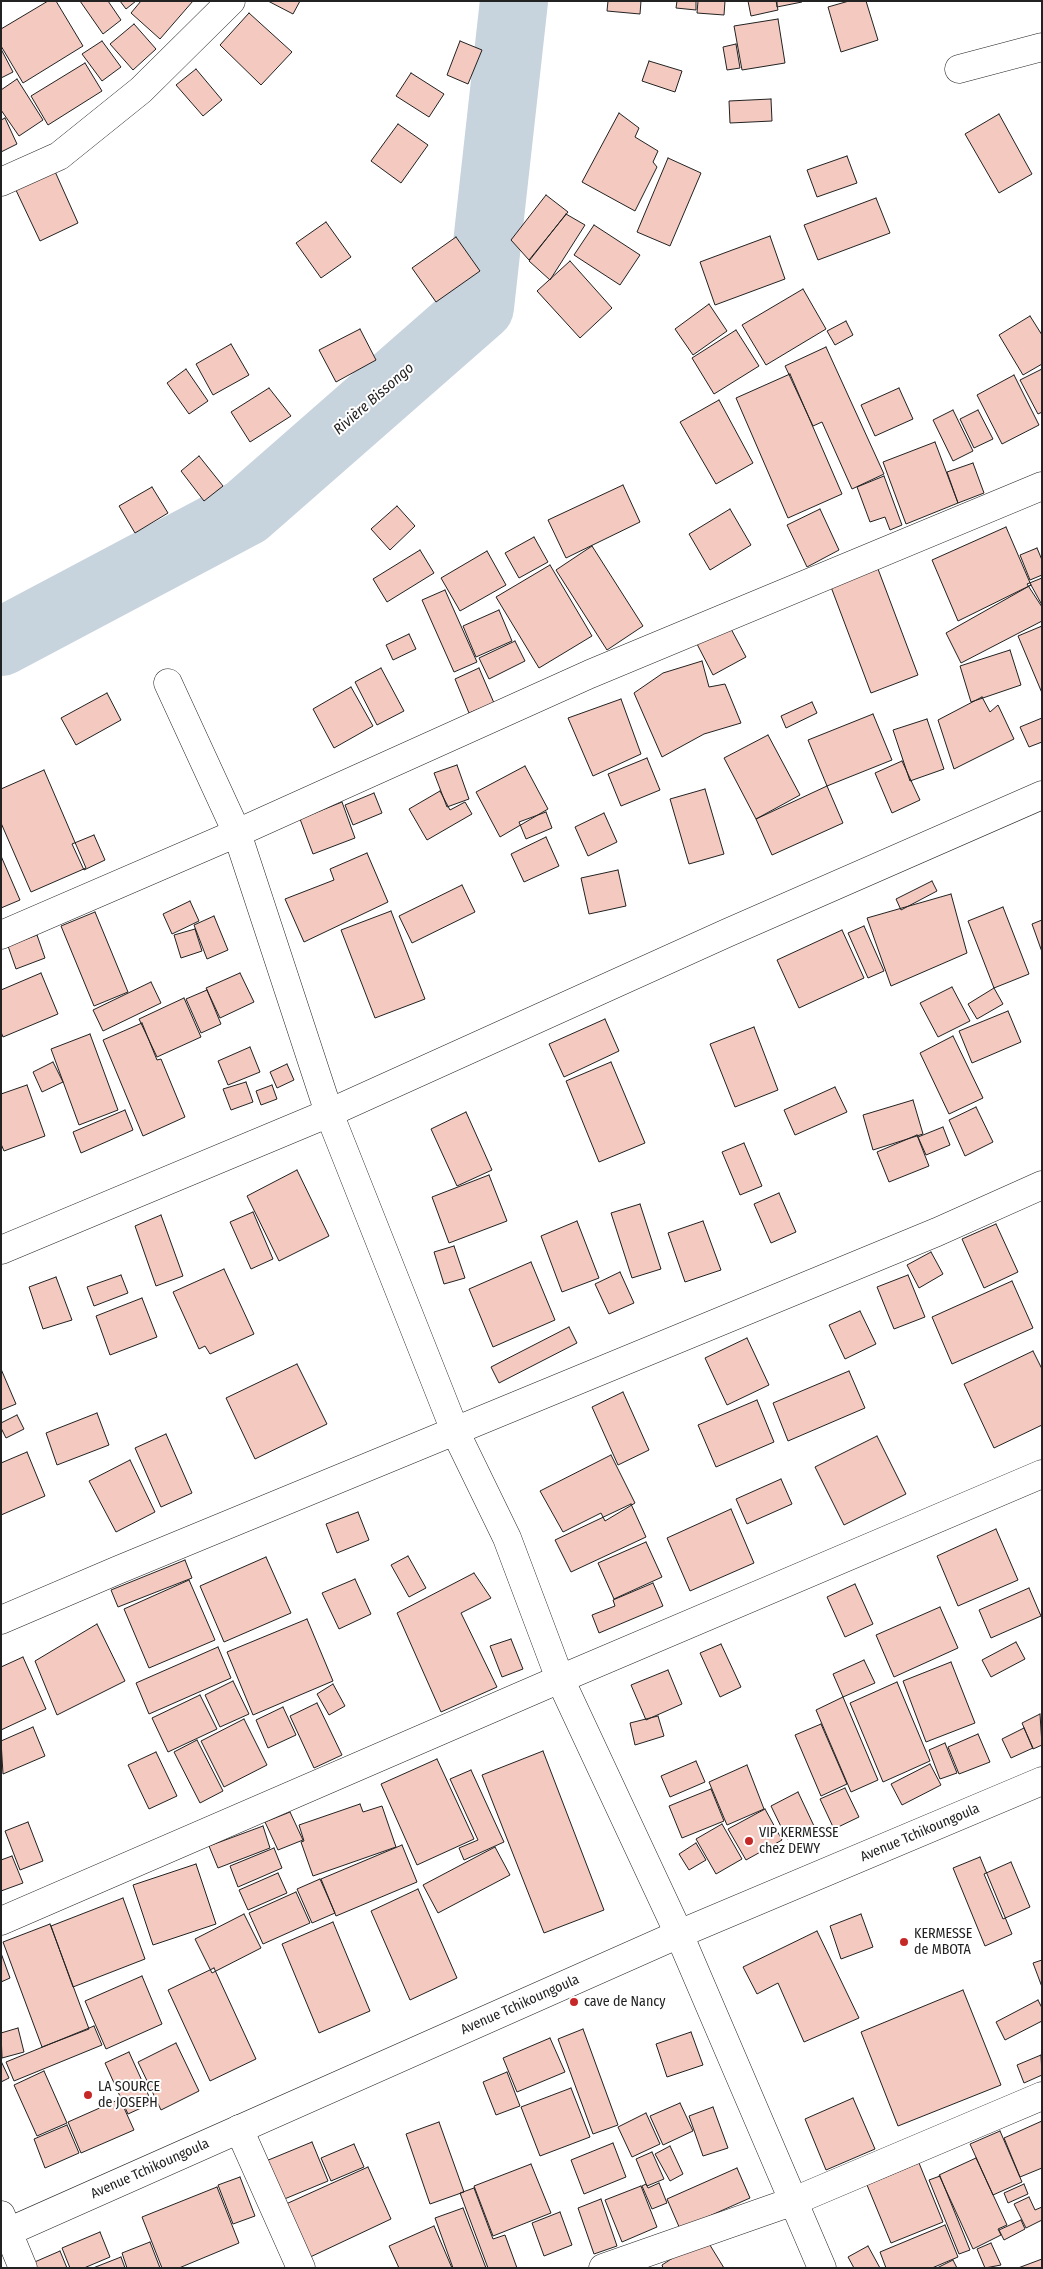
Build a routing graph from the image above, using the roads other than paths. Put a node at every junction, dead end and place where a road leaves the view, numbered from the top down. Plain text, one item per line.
1 (231, 1) edge
2 (1042, 47) edge
3 (959, 69) dead end
4 (1, 182) edge
5 (1042, 486) edge
6 (168, 683) dead end
7 (1042, 795) edge
8 (237, 833) junction
9 (1, 935) edge
10 (330, 1113) junction
11 (1042, 1185) edge
12 (1, 1250) edge
13 (455, 1431) junction
14 (1042, 1474) edge
15 (1, 1620) edge
16 (560, 1678) junction
17 (1042, 1781) edge
18 (1, 1921) edge
19 (679, 1934) junction
20 (1042, 2096) edge
21 (239, 2129) junction
22 (794, 2201) junction
23 (4, 2227) edge
24 (23, 2268) edge
25 (301, 2268) edge
26 (603, 2268) edge
27 (822, 2268) edge

1 - 4 street
2 - 3 street
5 - 8 street
6 - 8 street
7 - 10 street
8 - 9 street
8 - 10 street
10 - 12 street
10 - 13 street
11 - 13 street
13 - 15 street
13 - 16 street
14 - 16 street
16 - 18 street
16 - 19 street
17 - 19 street, Avenue Tchikoungoula
19 - 21 street, Avenue Tchikoungoula
19 - 22 street
20 - 22 street
21 - 23 street, Avenue Tchikoungoula
21 - 25 street
22 - 26 street
22 - 27 street
23 - 24 street

